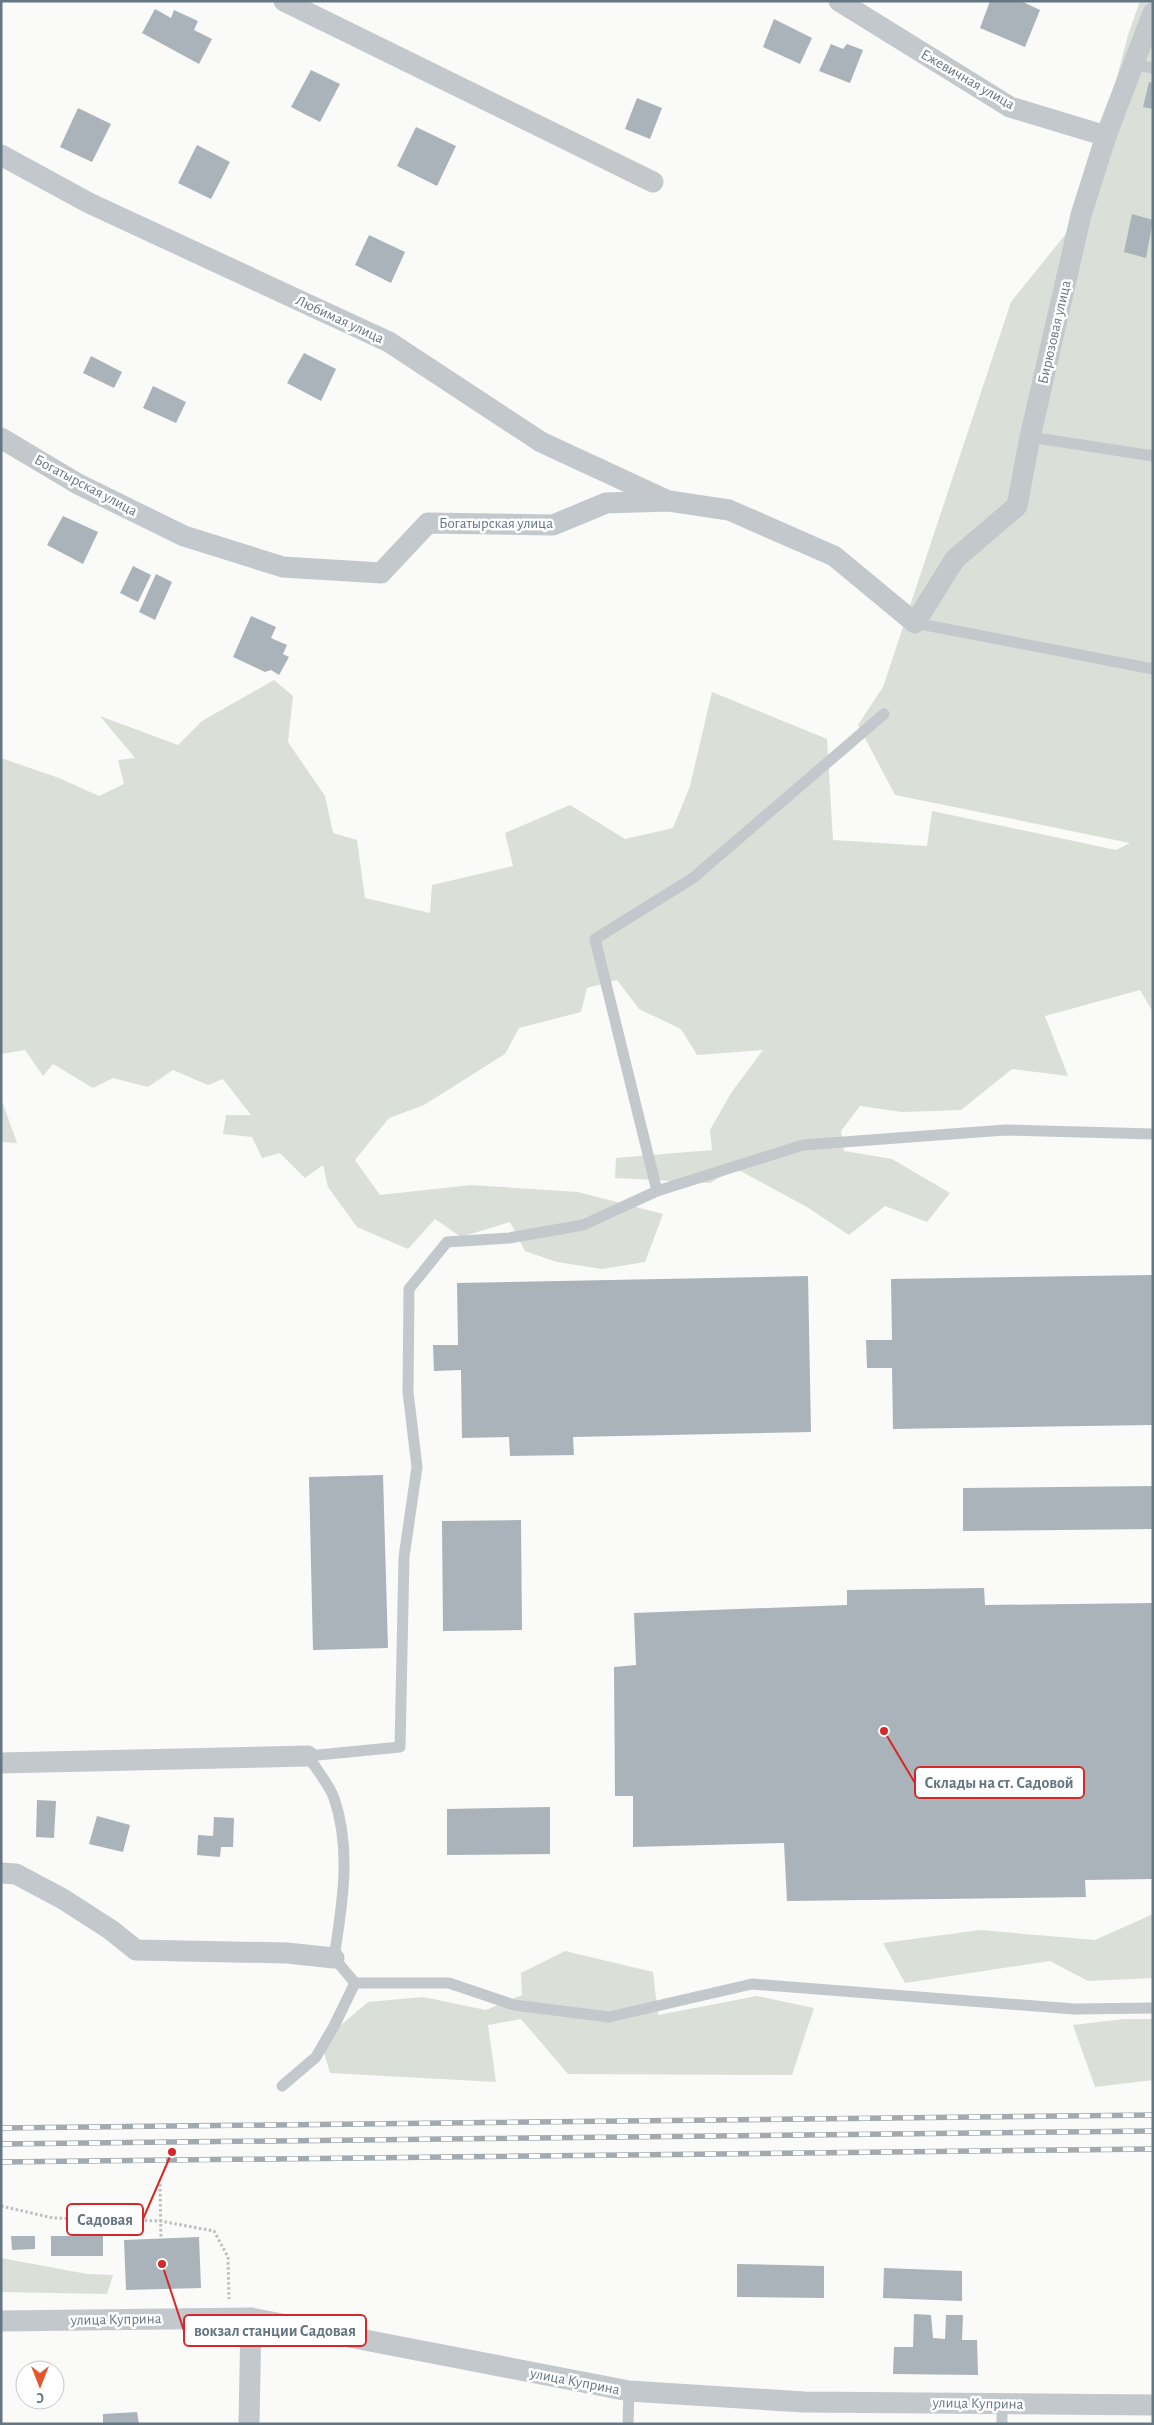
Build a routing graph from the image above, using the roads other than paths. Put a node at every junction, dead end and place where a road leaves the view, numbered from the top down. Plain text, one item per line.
1 (284, 1) edge
2 (839, 1) edge
3 (1153, 13) edge
4 (1132, 64) junction
5 (1153, 68) edge
6 (1106, 136) junction
7 (1, 155) edge
8 (653, 182) dead end
9 (1030, 437) junction
10 (1, 438) edge
11 (1153, 456) edge
12 (669, 501) junction
13 (914, 622) junction
14 (1153, 669) edge
15 (884, 714) dead end
16 (1153, 1134) edge
17 (657, 1191) junction
18 (308, 1756) junction
19 (1, 1763) edge
20 (1, 1873) edge
21 (334, 1958) junction
22 (355, 1983) junction
23 (1153, 2008) edge
24 (282, 2086) dead end
25 (251, 2318) junction
26 (1, 2320) edge
27 (629, 2391) junction
28 (1153, 2405) edge
29 (1002, 2414) edge
30 (249, 2424) edge
31 (628, 2424) edge

1 - 8 street
2 - 6 street, Ежевичная улица
3 - 4 street, Бирюзовая улица
4 - 5 lane
4 - 6 street, Бирюзовая улица
6 - 9 street, Бирюзовая улица
7 - 12 street, Любимая улица
9 - 11 lane
9 - 13 street, Бирюзовая улица
10 - 12 street, Богатырская улица
12 - 13 street, Богатырская улица
13 - 14 lane
15 - 17 lane
16 - 17 lane
17 - 18 lane
18 - 19 street
18 - 21 lane
20 - 21 street
21 - 22 lane
22 - 23 lane
22 - 24 lane
25 - 26 street, улица Куприна
25 - 27 street, улица Куприна
25 - 30 street
27 - 29 street, улица Куприна
27 - 31 lane
28 - 29 street, улица Куприна

